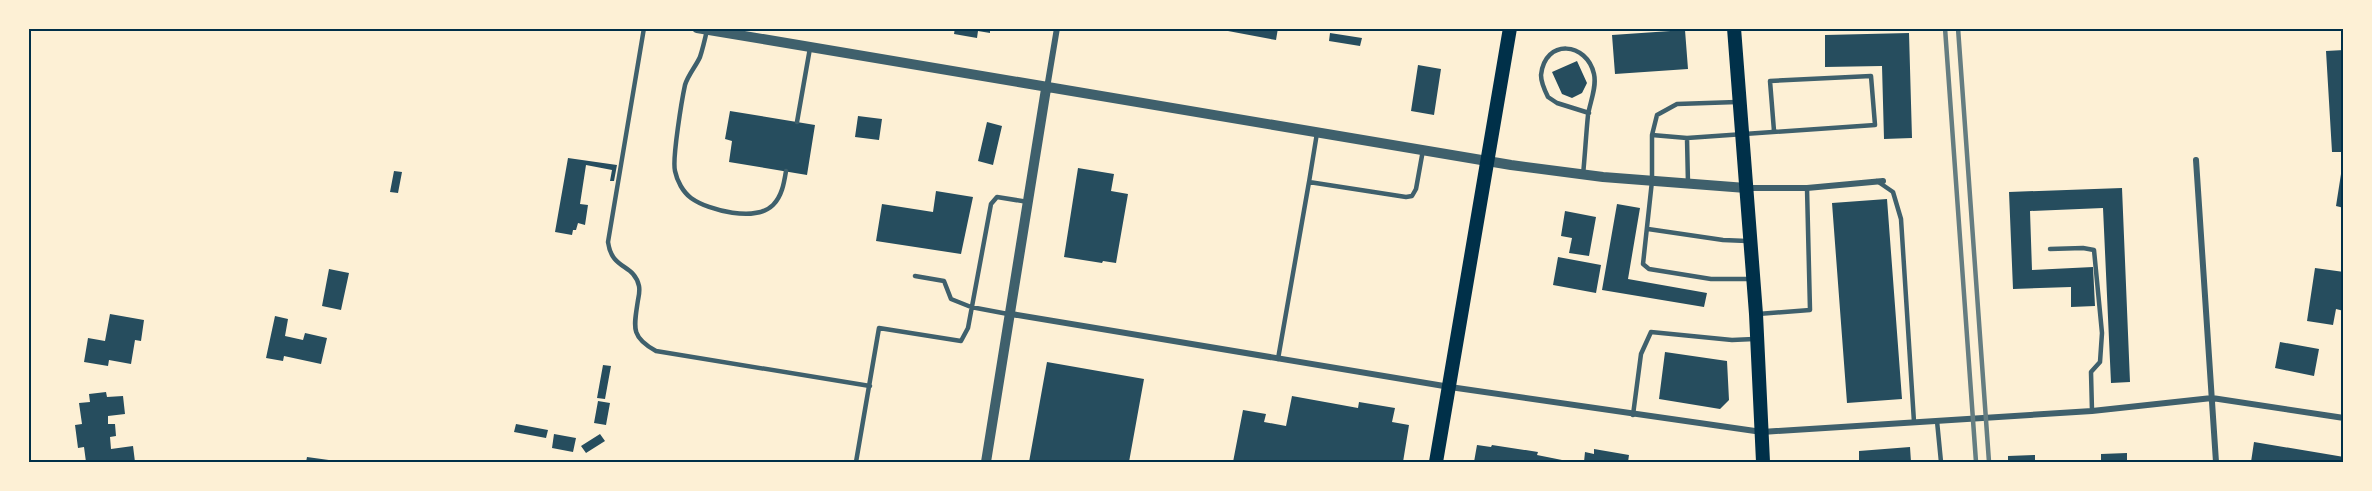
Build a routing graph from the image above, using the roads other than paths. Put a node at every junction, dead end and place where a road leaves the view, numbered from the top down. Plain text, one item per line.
1 (644, 28) edge
2 (1057, 28) edge
3 (1510, 28) edge
4 (1734, 28) edge
5 (1742, 28) edge
6 (1758, 28) edge
7 (702, 29) edge
8 (810, 48) junction
9 (1046, 89) junction
10 (1739, 102) junction
11 (1588, 113) junction
12 (797, 122) dead end
13 (1774, 131) junction
14 (1317, 133) junction
15 (1742, 134) junction
16 (1652, 135) junction
17 (1687, 138) junction
18 (1423, 150) junction
19 (2196, 160) dead end
20 (1488, 161) junction
21 (786, 171) dead end
22 (1583, 175) junction
23 (1880, 181) joint
24 (1309, 182) junction
25 (1652, 182) junction
26 (1688, 184) junction
27 (1746, 188) junction
28 (1807, 188) junction
29 (1028, 202) junction
30 (1648, 229) junction
31 (1750, 241) junction
32 (2050, 249) dead end
33 (915, 276) dead end
34 (1753, 279) junction
35 (971, 307) junction
36 (1011, 314) junction
37 (1756, 314) junction
38 (1757, 339) junction
39 (1278, 359) junction
40 (870, 386) junction
41 (1450, 387) junction
42 (2212, 398) junction
43 (2092, 411) junction
44 (1633, 415) junction
45 (2343, 418) edge
46 (1938, 421) junction
47 (1914, 422) junction
48 (1762, 432) junction
49 (856, 462) edge
50 (986, 462) edge
51 (1436, 462) edge
52 (1763, 462) edge
53 (1941, 462) edge
54 (2216, 462) edge

1 - 40 lane
2 - 9 street
3 - 20 main road
4 - 10 main road
5 - 6 lane
7 - 8 street
7 - 21 lane
8 - 9 street
8 - 12 lane
9 - 14 street
9 - 29 street
10 - 15 main road
10 - 16 lane
11 - 11 lane
11 - 22 lane
13 - 13 lane
13 - 15 lane
14 - 18 street
14 - 24 lane
15 - 17 lane
15 - 27 main road
16 - 17 lane
16 - 25 lane
17 - 26 lane
18 - 20 street
18 - 24 lane
19 - 42 street
20 - 22 street
20 - 41 main road
22 - 25 street
23 - 28 street
23 - 47 lane
24 - 39 lane
25 - 26 street
25 - 30 lane
26 - 27 street
27 - 28 street
27 - 31 main road
28 - 37 lane
29 - 35 lane
29 - 36 street
30 - 31 lane
30 - 34 lane
31 - 34 main road
32 - 43 lane
33 - 35 lane
34 - 37 main road
35 - 36 lane
35 - 40 lane
36 - 39 street
36 - 50 street
37 - 38 main road
38 - 44 lane
38 - 48 main road
39 - 41 street
40 - 49 lane
41 - 44 street
41 - 51 main road
42 - 43 street
42 - 45 street
42 - 54 street
43 - 46 street
44 - 48 street
46 - 47 street
46 - 53 lane
47 - 48 street
48 - 52 main road

